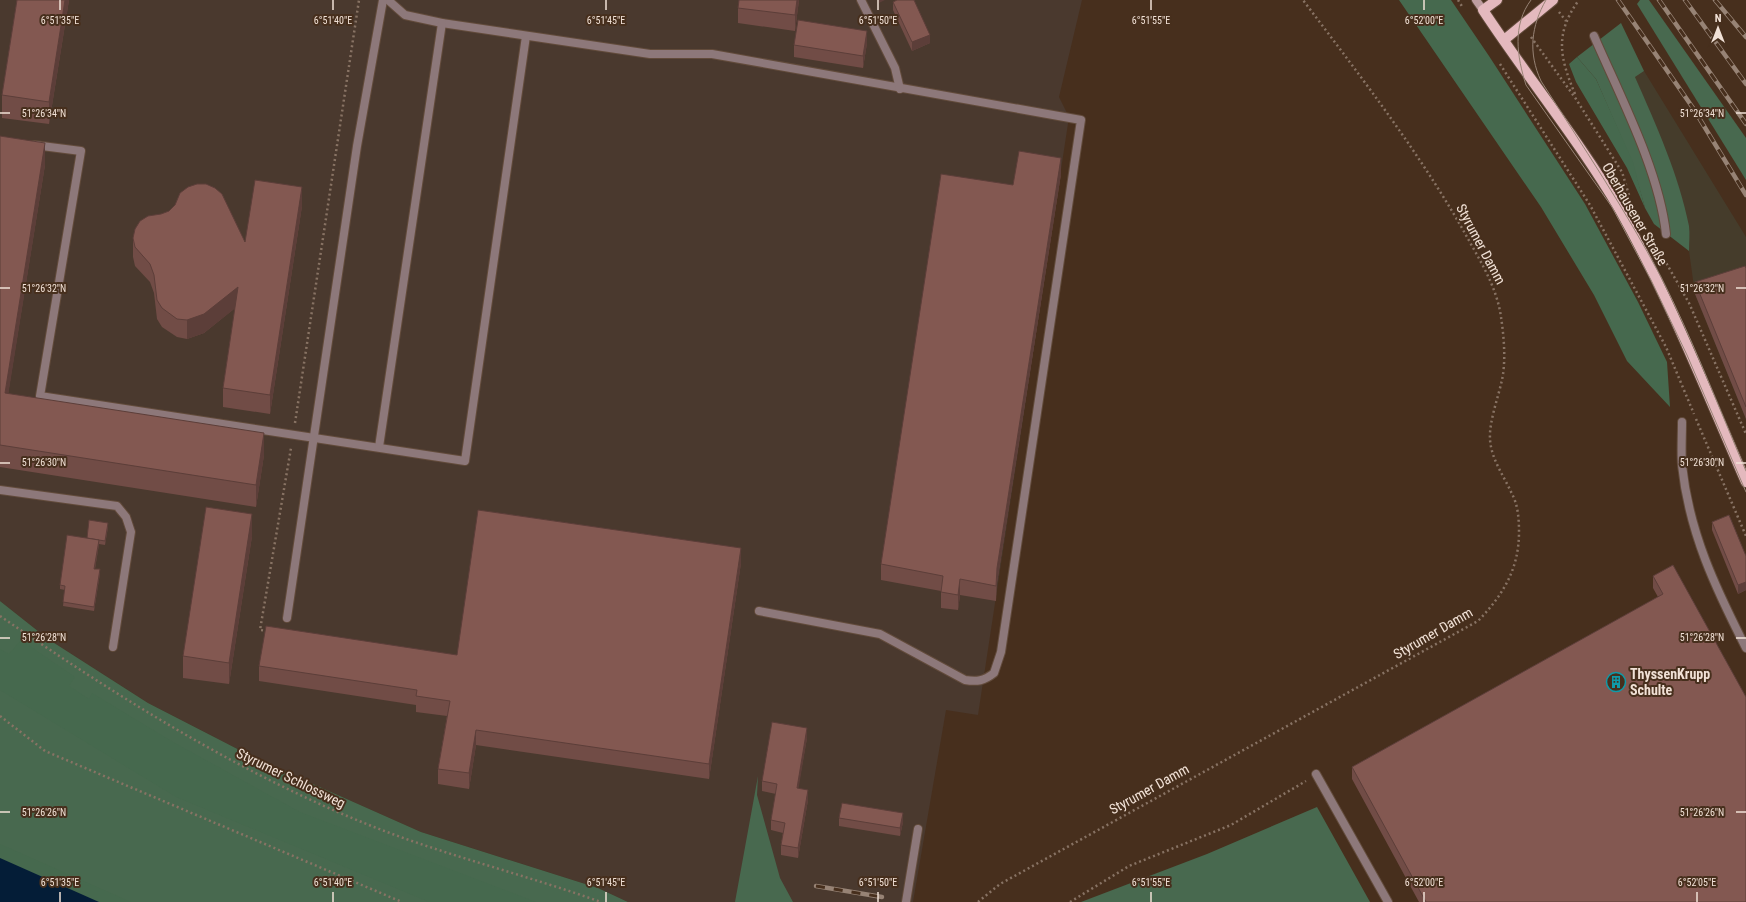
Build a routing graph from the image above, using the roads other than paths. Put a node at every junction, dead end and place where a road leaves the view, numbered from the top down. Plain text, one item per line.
1 (383, 0) edge
2 (388, 0) edge
3 (861, 0) edge
4 (1476, 0) edge
5 (1497, 0) edge
6 (1553, 0) edge
7 (1483, 10) junction
8 (442, 24) junction
9 (526, 36) junction
10 (1594, 36) dead end
11 (1504, 40) junction
12 (900, 89) junction
13 (22, 143) edge
14 (1666, 234) dead end
15 (1682, 422) dead end
16 (314, 439) junction
17 (378, 447) junction
18 (1746, 482) edge
19 (0, 490) edge
20 (759, 611) dead end
21 (287, 618) dead end
22 (113, 647) dead end
23 (1746, 648) edge
24 (1316, 774) road end
25 (918, 828) dead end
26 (906, 902) edge
27 (1388, 902) edge

1 - 16 lane
2 - 8 lane
3 - 12 lane
4 - 7 main road
5 - 7 main road
6 - 11 main road
7 - 11 main road, Oberhausener Straße
8 - 9 lane
8 - 17 lane
9 - 12 lane
9 - 17 lane
10 - 14 lane
11 - 18 main road, Oberhausener Straße
12 - 20 lane
13 - 16 lane
15 - 23 lane
16 - 17 lane
16 - 21 lane
19 - 22 lane
24 - 27 lane
25 - 26 lane

